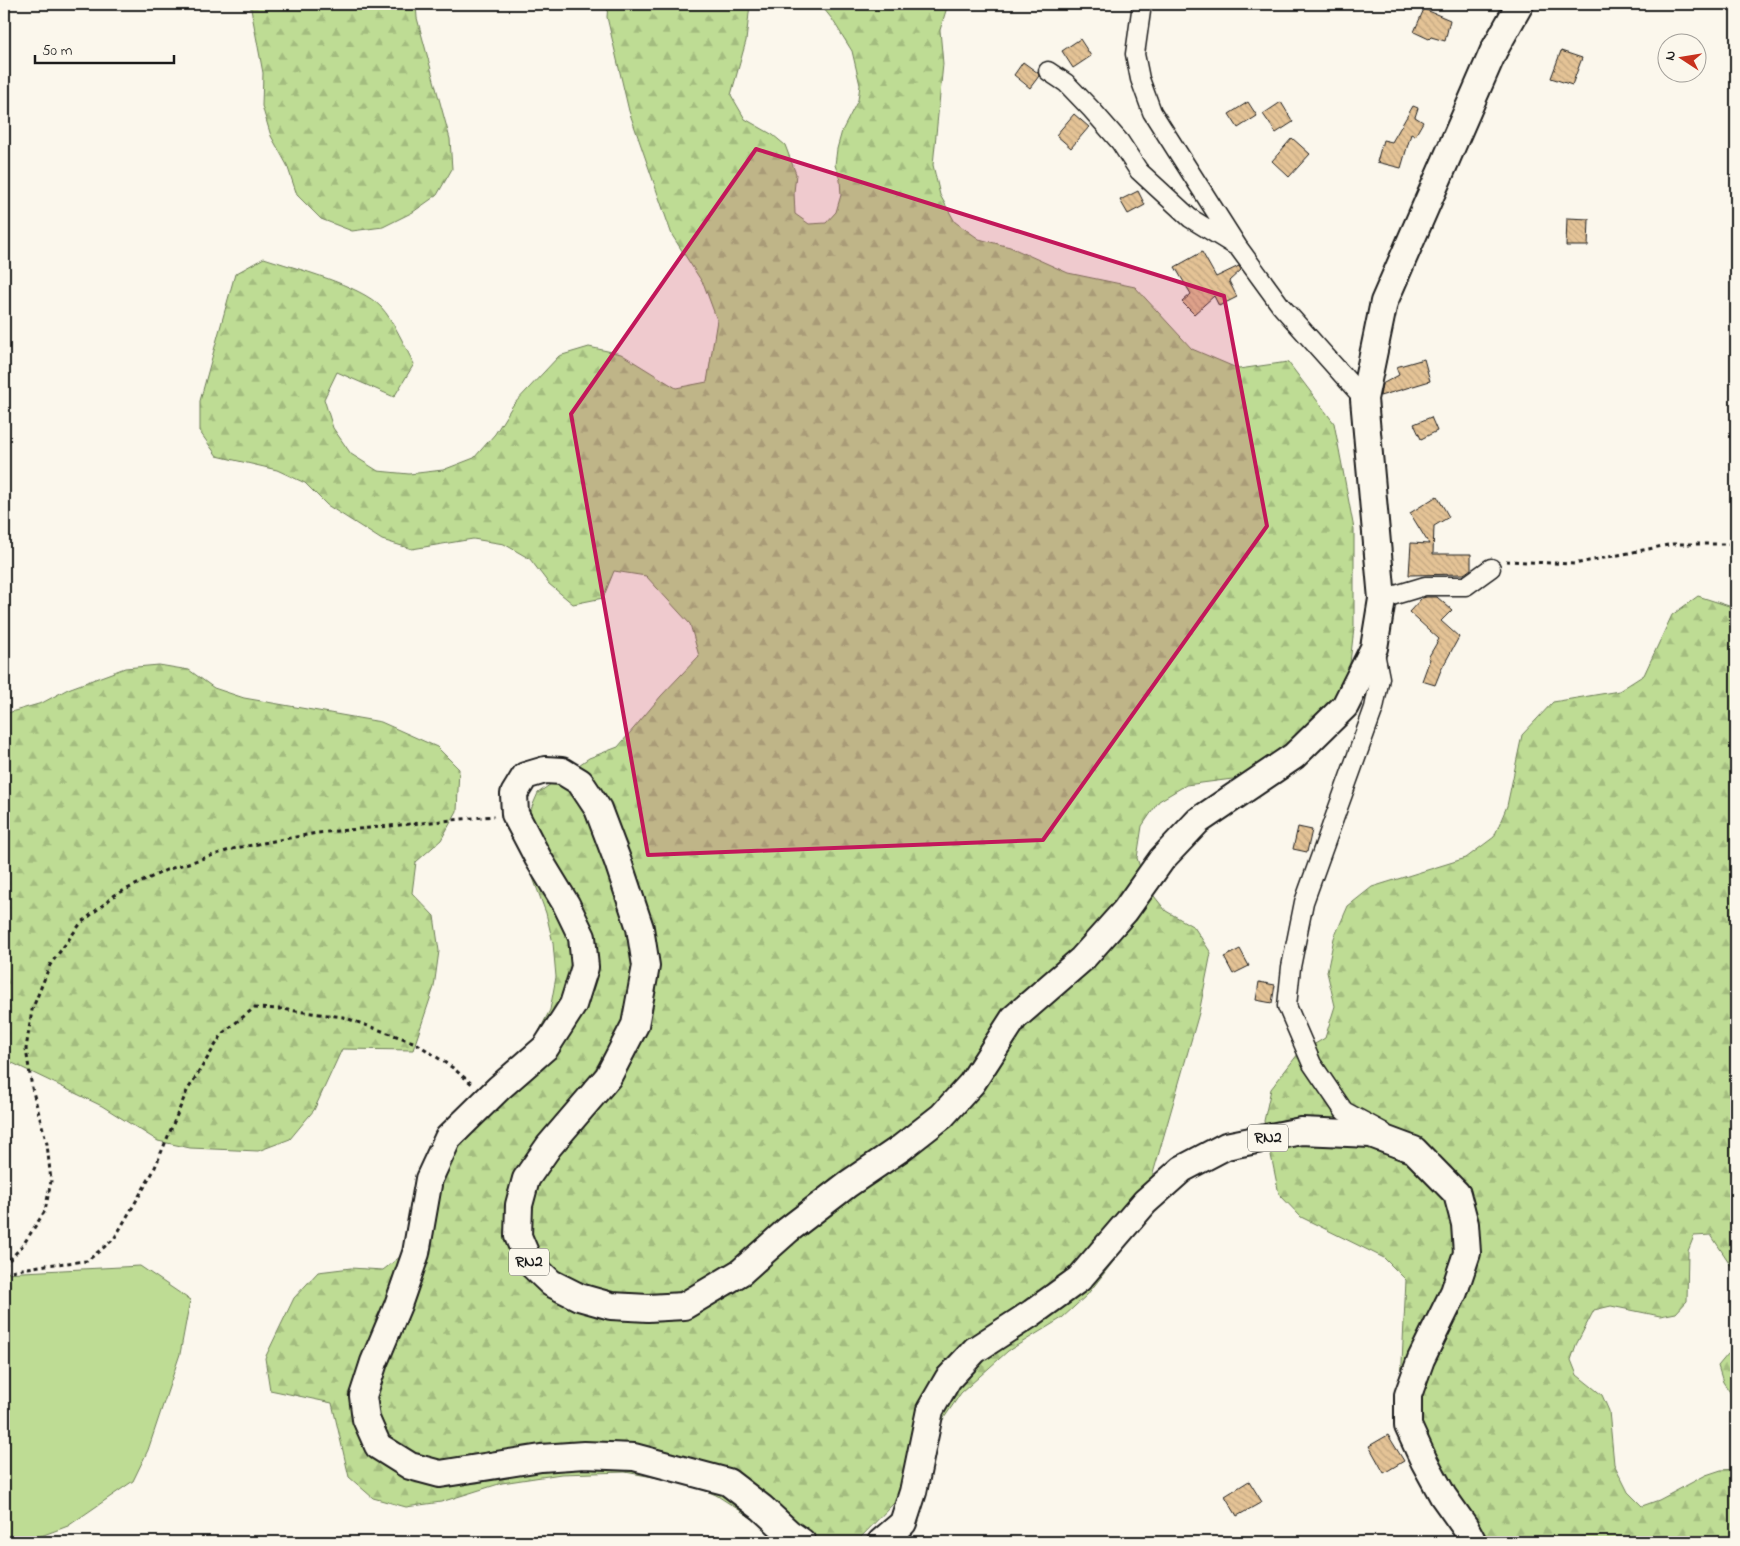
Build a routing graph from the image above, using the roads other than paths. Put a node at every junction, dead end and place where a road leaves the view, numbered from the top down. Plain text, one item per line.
1 (1142, 4) edge
2 (1520, 4) edge
3 (1048, 71) dead end
4 (1238, 248) junction
5 (1364, 399) junction
6 (1491, 568) road end
7 (1382, 599) junction
8 (1374, 648) junction
9 (1414, 1150) junction
10 (802, 1542) edge
11 (881, 1542) edge
12 (1473, 1542) edge

1 - 4 street
2 - 5 highway, RN2
3 - 4 street
4 - 5 street
5 - 7 highway, RN2
6 - 7 street
7 - 8 highway, RN2
8 - 9 street
8 - 10 highway, RN2
9 - 11 highway, RN2
9 - 12 highway, RN2

